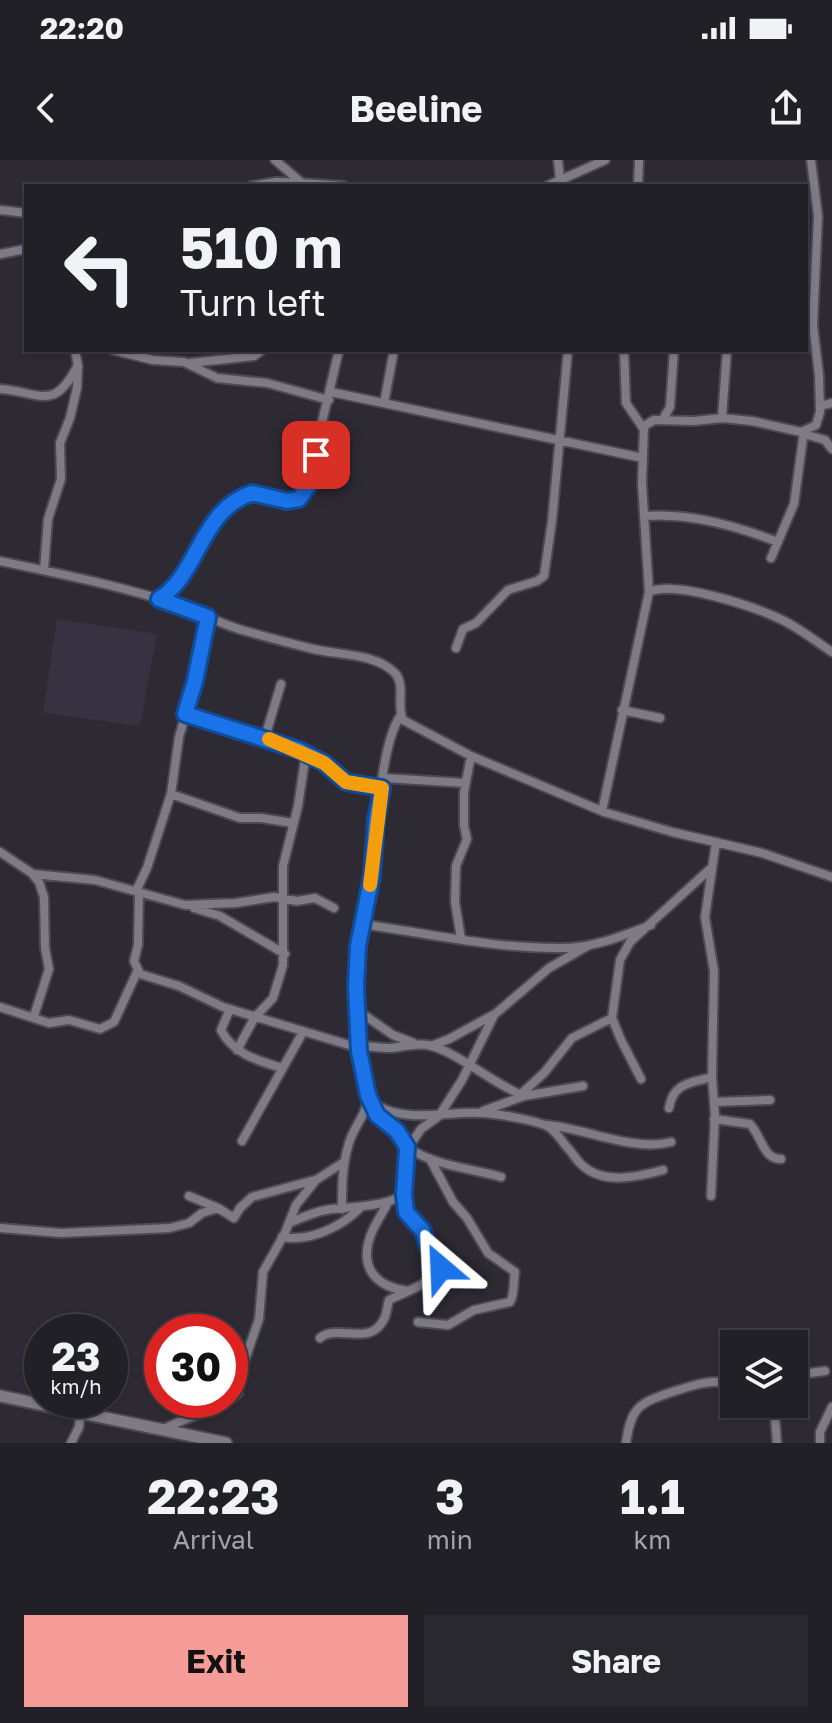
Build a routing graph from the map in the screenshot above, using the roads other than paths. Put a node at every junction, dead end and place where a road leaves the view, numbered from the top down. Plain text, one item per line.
1 (275, 160) edge
2 (558, 160) edge
3 (605, 160) edge
4 (639, 160) edge
5 (811, 160) edge
6 (565, 181) edge
7 (302, 183) junction
8 (264, 184) edge
9 (316, 184) edge
10 (638, 184) edge
11 (0, 210) edge
12 (24, 213) edge
13 (24, 249) edge
14 (0, 254) edge
15 (75, 352) edge
16 (81, 352) edge
17 (259, 352) edge
18 (339, 352) edge
19 (394, 352) edge
20 (568, 352) edge
21 (624, 352) edge
22 (674, 352) edge
23 (727, 352) edge
24 (147, 354) edge
25 (77, 364) junction
26 (189, 364) junction
27 (0, 389) edge
28 (330, 396) junction
29 (384, 403) junction
30 (832, 403) edge
31 (820, 406) junction
32 (722, 418) junction
33 (663, 419) junction
34 (643, 428) junction
35 (804, 432) junction
36 (560, 439) junction
37 (832, 449) edge
38 (643, 458) junction
39 (645, 516) junction
40 (778, 542) junction
41 (771, 558) dead end
42 (0, 561) edge
43 (44, 570) junction
44 (649, 592) junction
45 (159, 599) junction
46 (208, 617) junction
47 (456, 648) dead end
48 (832, 652) edge
49 (281, 684) dead end
50 (622, 710) junction
51 (185, 714) junction
52 (401, 715) junction
53 (660, 718) dead end
54 (265, 737) junction
55 (306, 753) junction
56 (471, 756) junction
57 (384, 778) junction
58 (465, 783) junction
59 (382, 788) junction
60 (171, 794) junction
61 (602, 811) junction
62 (293, 823) junction
63 (716, 842) junction
64 (0, 852) edge
65 (711, 868) junction
66 (33, 874) junction
67 (832, 877) edge
68 (138, 892) junction
69 (283, 898) junction
70 (185, 905) junction
71 (334, 908) dead end
72 (361, 924) junction
73 (651, 925) junction
74 (461, 939) junction
75 (589, 944) junction
76 (285, 954) junction
77 (137, 972) junction
78 (0, 1007) edge
79 (230, 1009) junction
80 (357, 1010) junction
81 (256, 1015) junction
82 (494, 1015) junction
83 (34, 1016) junction
84 (612, 1018) junction
85 (303, 1032) junction
86 (416, 1044) junction
87 (431, 1046) junction
88 (358, 1047) junction
89 (237, 1050) junction
90 (469, 1066) junction
91 (282, 1068) junction
92 (712, 1077) junction
93 (641, 1079) dead end
94 (583, 1086) dead end
95 (522, 1095) junction
96 (371, 1098) junction
97 (770, 1100) dead end
98 (714, 1102) junction
99 (669, 1108) dead end
100 (478, 1112) junction
101 (439, 1116) junction
102 (714, 1119) junction
103 (547, 1125) junction
104 (242, 1141) dead end
105 (671, 1142) dead end
106 (407, 1147) junction
107 (430, 1159) junction
108 (781, 1159) dead end
109 (344, 1162) junction
110 (663, 1170) dead end
111 (501, 1177) dead end
112 (316, 1180) junction
113 (404, 1195) junction
114 (189, 1196) dead end
115 (711, 1196) dead end
116 (388, 1202) junction
117 (218, 1208) junction
118 (360, 1208) junction
119 (342, 1209) junction
120 (289, 1223) junction
121 (0, 1228) edge
122 (282, 1237) junction
123 (408, 1291) junction
124 (418, 1322) dead end
125 (320, 1338) dead end
126 (825, 1371) dead end
127 (808, 1373) edge
128 (720, 1382) edge
129 (0, 1396) edge
130 (24, 1402) edge
131 (832, 1407) edge
132 (80, 1418) edge
133 (96, 1418) edge
134 (775, 1418) edge
135 (162, 1430) junction
136 (71, 1443) edge
137 (226, 1443) edge
138 (626, 1443) edge
139 (777, 1443) edge
140 (820, 1443) edge

1 - 7 street
2 - 6 street
3 - 6 street
4 - 10 street
5 - 31 street
7 - 8 street
7 - 9 street
11 - 12 street
13 - 14 street
15 - 25 street
16 - 25 street
17 - 26 street
18 - 28 street
19 - 29 street
20 - 36 street
21 - 34 street
22 - 33 street
23 - 32 street
24 - 26 street
25 - 27 street
25 - 43 street
26 - 28 street
28 - 29 street
28 - 45 street
29 - 36 street
30 - 31 street
31 - 35 street
32 - 33 street
32 - 35 street
33 - 34 street
34 - 38 street
35 - 37 street
35 - 40 street
36 - 38 street
36 - 47 street
38 - 39 street
39 - 40 street
39 - 44 street
40 - 41 street
42 - 43 street
43 - 45 street
44 - 48 street
44 - 50 street
45 - 46 street
46 - 51 street
46 - 52 street
49 - 54 street
50 - 53 street
50 - 61 street
51 - 54 street
51 - 60 street
52 - 56 street
52 - 57 street
54 - 55 street
55 - 59 street
55 - 62 street
56 - 58 street
56 - 61 street
57 - 58 street
57 - 59 street
58 - 74 street
59 - 72 street
60 - 62 street
60 - 68 street
61 - 63 street
62 - 69 street
63 - 65 street
63 - 67 street
64 - 66 street
65 - 73 street
65 - 92 street
66 - 68 street
66 - 83 street
68 - 70 street
68 - 77 street
69 - 70 street
69 - 71 street
69 - 76 street
70 - 76 street
72 - 74 street
72 - 80 street
73 - 75 street
73 - 84 street
74 - 75 street
75 - 82 street
76 - 81 street
77 - 79 street
77 - 83 street
78 - 83 street
79 - 81 street
79 - 89 street
80 - 86 street
80 - 88 street
81 - 85 street
81 - 89 street
82 - 87 street
82 - 90 street
84 - 93 street
84 - 95 street
85 - 88 street
85 - 91 street
86 - 87 street
86 - 88 street
87 - 90 street
88 - 96 street
89 - 91 street
90 - 95 street
90 - 101 street
91 - 104 street
92 - 98 street
92 - 99 street
94 - 95 street
95 - 100 street
96 - 101 street
96 - 106 street
96 - 109 street
97 - 98 street
98 - 102 street
100 - 101 street
100 - 103 street
101 - 106 street
102 - 108 street
102 - 115 street
103 - 105 street
103 - 110 street
106 - 107 street
106 - 113 street
107 - 111 street
107 - 124 street
109 - 112 street
109 - 119 street
112 - 117 street
112 - 120 street
113 - 116 street
113 - 123 street
114 - 117 street
116 - 118 street
116 - 123 street
117 - 121 street
118 - 119 street
118 - 122 street
119 - 120 street
120 - 122 street
122 - 135 street
123 - 125 street
126 - 127 street
128 - 138 street
129 - 130 street
131 - 140 street
132 - 136 street
133 - 135 street
134 - 139 street
135 - 137 street

